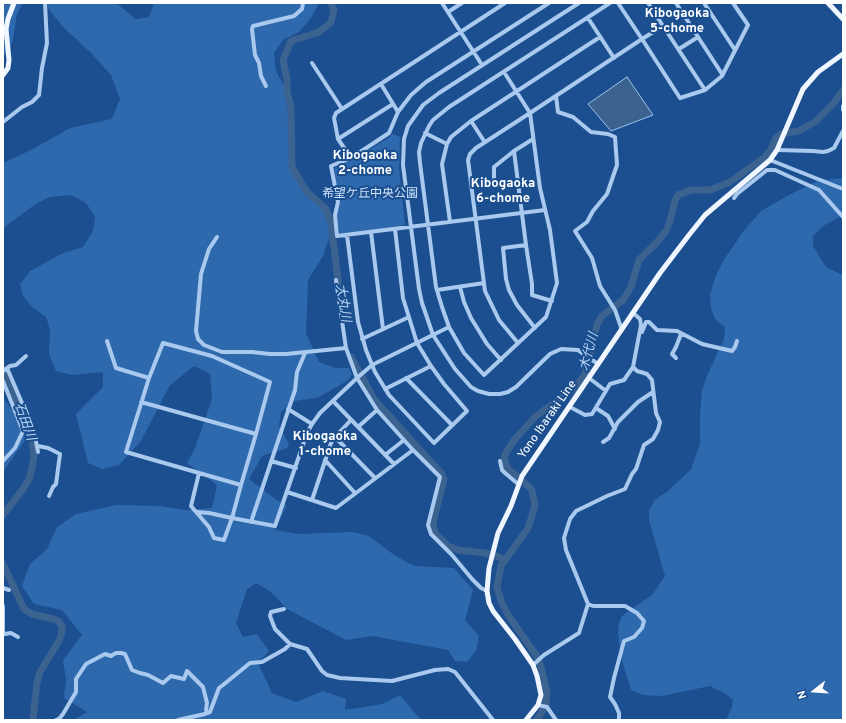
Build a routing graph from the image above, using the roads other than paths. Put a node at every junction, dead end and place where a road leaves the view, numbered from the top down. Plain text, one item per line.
1 (14, 3) edge
2 (45, 3) edge
3 (303, 3) edge
4 (442, 3) edge
5 (462, 3) edge
6 (505, 3) edge
7 (579, 3) edge
8 (610, 3) edge
9 (618, 3) edge
10 (655, 3) edge
11 (676, 3) edge
12 (704, 3) edge
13 (733, 3) edge
14 (828, 3) edge
15 (547, 4) edge
16 (649, 5) edge
17 (448, 12) junction
18 (588, 18) junction
19 (843, 20) edge
20 (664, 26) junction
21 (461, 32) junction
22 (600, 37) junction
23 (698, 37) junction
24 (642, 39) junction
25 (679, 49) junction
26 (735, 50) junction
27 (473, 52) junction
28 (843, 54) edge
29 (614, 58) junction
30 (312, 63) dead end
31 (482, 66) junction
32 (504, 72) junction
33 (722, 74) junction
34 (3, 75) edge
35 (381, 84) junction
36 (266, 86) dead end
37 (705, 90) junction
38 (517, 92) junction
39 (556, 96) junction
40 (393, 104) junction
41 (843, 106) edge
42 (342, 109) junction
43 (843, 110) edge
44 (398, 112) junction
45 (530, 113) junction
46 (471, 121) junction
47 (3, 122) edge
48 (843, 131) edge
49 (425, 133) junction
50 (338, 139) junction
51 (533, 139) junction
52 (484, 141) junction
53 (447, 144) junction
54 (777, 150) junction
55 (514, 152) junction
56 (351, 158) junction
57 (770, 160) junction
58 (471, 185) junction
59 (843, 189) edge
60 (734, 198) dead end
61 (545, 210) junction
62 (522, 213) junction
63 (843, 217) edge
64 (475, 219) junction
65 (450, 222) junction
66 (428, 225) junction
67 (411, 227) junction
68 (395, 229) junction
69 (371, 232) junction
70 (347, 235) junction
71 (217, 237) dead end
72 (526, 245) junction
73 (336, 280) dead end
74 (484, 283) junction
75 (460, 287) junction
76 (437, 290) junction
77 (552, 301) junction
78 (633, 313) junction
79 (409, 317) junction
80 (449, 327) junction
81 (535, 328) junction
82 (383, 329) junction
83 (622, 330) junction
84 (681, 334) junction
85 (433, 335) junction
86 (639, 337) junction
87 (362, 339) junction
88 (107, 341) dead end
89 (737, 341) dead end
90 (417, 343) junction
91 (518, 343) junction
92 (346, 348) junction
93 (305, 352) junction
94 (26, 356) dead end
95 (676, 358) dead end
96 (500, 360) junction
97 (597, 363) junction
98 (372, 365) junction
99 (430, 366) junction
100 (633, 366) junction
101 (5, 369) edge
102 (359, 376) junction
103 (149, 378) junction
104 (406, 378) junction
105 (589, 378) junction
106 (3, 381) edge
107 (385, 388) junction
108 (606, 391) junction
109 (653, 392) junction
110 (333, 401) junction
111 (141, 402) junction
112 (570, 407) junction
113 (288, 408) junction
114 (596, 408) junction
115 (377, 410) junction
116 (351, 420) junction
117 (312, 424) junction
118 (452, 425) junction
119 (358, 427) junction
120 (615, 429) junction
121 (256, 434) junction
122 (335, 437) junction
123 (404, 440) junction
124 (603, 442) dead end
125 (38, 446) junction
126 (413, 450) junction
127 (38, 452) dead end
128 (385, 455) junction
129 (271, 460) junction
130 (325, 460) junction
131 (500, 461) dead end
132 (3, 462) edge
133 (394, 464) junction
134 (296, 468) junction
135 (199, 473) junction
136 (375, 478) junction
137 (519, 483) junction
138 (241, 485) junction
139 (287, 492) junction
140 (355, 493) junction
141 (49, 496) dead end
142 (312, 500) junction
143 (197, 512) junction
144 (232, 518) junction
145 (251, 522) junction
146 (3, 588) edge
147 (9, 590) dead end
148 (487, 591) junction
149 (588, 604) junction
150 (3, 606) edge
151 (284, 609) dead end
152 (18, 637) dead end
153 (290, 644) junction
154 (533, 665) junction
155 (538, 705) junction
156 (208, 713) junction
157 (56, 720) edge
158 (178, 720) edge
159 (493, 720) edge
160 (526, 720) edge
161 (556, 720) edge
162 (619, 720) edge

1 - 34 main road
2 - 47 street
3 - 36 street
4 - 17 street
5 - 17 street
6 - 21 street
7 - 31 street
8 - 18 street
9 - 24 street
10 - 16 street
11 - 23 street
12 - 26 street
13 - 26 street
14 - 19 main road
15 - 27 street
16 - 20 street
17 - 21 street
18 - 22 street
18 - 32 street
20 - 24 street
20 - 25 street
21 - 27 street
21 - 35 street
22 - 29 street
22 - 38 street
23 - 25 street
23 - 33 street
24 - 29 street
24 - 37 street
25 - 37 street
26 - 33 street
27 - 31 street
27 - 44 street
28 - 54 main road, Yono Ibaraki Line
29 - 39 street
30 - 42 street
31 - 67 street
32 - 38 street
32 - 49 street
33 - 37 street
35 - 40 street
35 - 42 street
38 - 45 street
38 - 46 street
39 - 45 street
39 - 83 street
40 - 44 street
40 - 50 street
41 - 43 street
42 - 50 street
44 - 56 street
45 - 51 street
45 - 52 street
46 - 52 street
46 - 53 street
48 - 54 street
49 - 53 street
49 - 66 street
50 - 56 street
51 - 55 street
51 - 61 street
52 - 58 street
53 - 65 street
54 - 57 main road, Yono Ibaraki Line
55 - 58 street
55 - 62 street
56 - 70 street
57 - 59 street
57 - 78 main road, Yono Ibaraki Line
58 - 64 street
60 - 63 street
61 - 62 street
61 - 77 street
62 - 64 street
62 - 72 street
64 - 65 street
64 - 74 street
65 - 66 street
66 - 67 street
66 - 76 street
67 - 68 street
67 - 85 street
68 - 69 street
68 - 79 street
69 - 70 street
69 - 82 street
70 - 87 street
71 - 93 street
72 - 77 street
72 - 81 street
73 - 92 street
74 - 75 street
74 - 91 street
75 - 76 street
75 - 96 street
76 - 80 street
77 - 81 street
78 - 83 main road, Yono Ibaraki Line
78 - 86 street
79 - 82 street
79 - 90 street
80 - 85 street
80 - 96 street
81 - 91 street
82 - 87 street
83 - 97 main road, Yono Ibaraki Line
84 - 86 street
84 - 89 street
84 - 95 street
85 - 90 street
85 - 97 street
86 - 100 street
87 - 98 street
88 - 103 street
90 - 98 street
90 - 99 street
91 - 96 street
92 - 93 street
92 - 102 street
93 - 113 street
94 - 101 street
97 - 105 main road, Yono Ibaraki Line
98 - 102 street
98 - 107 street
99 - 104 street
99 - 118 street
100 - 108 street
100 - 109 street
101 - 125 street
102 - 110 street
102 - 115 street
103 - 111 street
103 - 121 street
104 - 107 street
104 - 118 street
105 - 108 street
105 - 112 main road, Yono Ibaraki Line
106 - 132 street
107 - 118 street
108 - 114 street
109 - 120 street
109 - 149 street
110 - 116 street
110 - 117 street
111 - 121 street
111 - 135 street
112 - 114 street
112 - 137 main road, Yono Ibaraki Line
113 - 117 street
113 - 129 street
114 - 120 street
115 - 119 street
115 - 123 street
116 - 119 street
116 - 122 street
117 - 134 street
119 - 128 street
120 - 124 street
121 - 138 street
122 - 130 street
122 - 136 street
123 - 126 street
123 - 128 street
125 - 127 street
125 - 141 street
126 - 133 street
126 - 148 street
128 - 133 street
129 - 134 street
129 - 145 street
130 - 140 street
130 - 142 street
131 - 137 street
133 - 136 street
134 - 139 street
135 - 138 street
135 - 143 street
136 - 140 street
137 - 148 main road, Yono Ibaraki Line
138 - 144 street
139 - 142 street
139 - 145 street
140 - 142 street
143 - 144 street
143 - 144 street
144 - 145 street
146 - 147 street
148 - 154 main road, Yono Ibaraki Line
149 - 154 street
149 - 162 street
150 - 152 street
151 - 153 street
153 - 156 street
153 - 159 street
154 - 155 main road, Yono Ibaraki Line
155 - 160 main road
155 - 161 street
156 - 157 street
156 - 158 street

